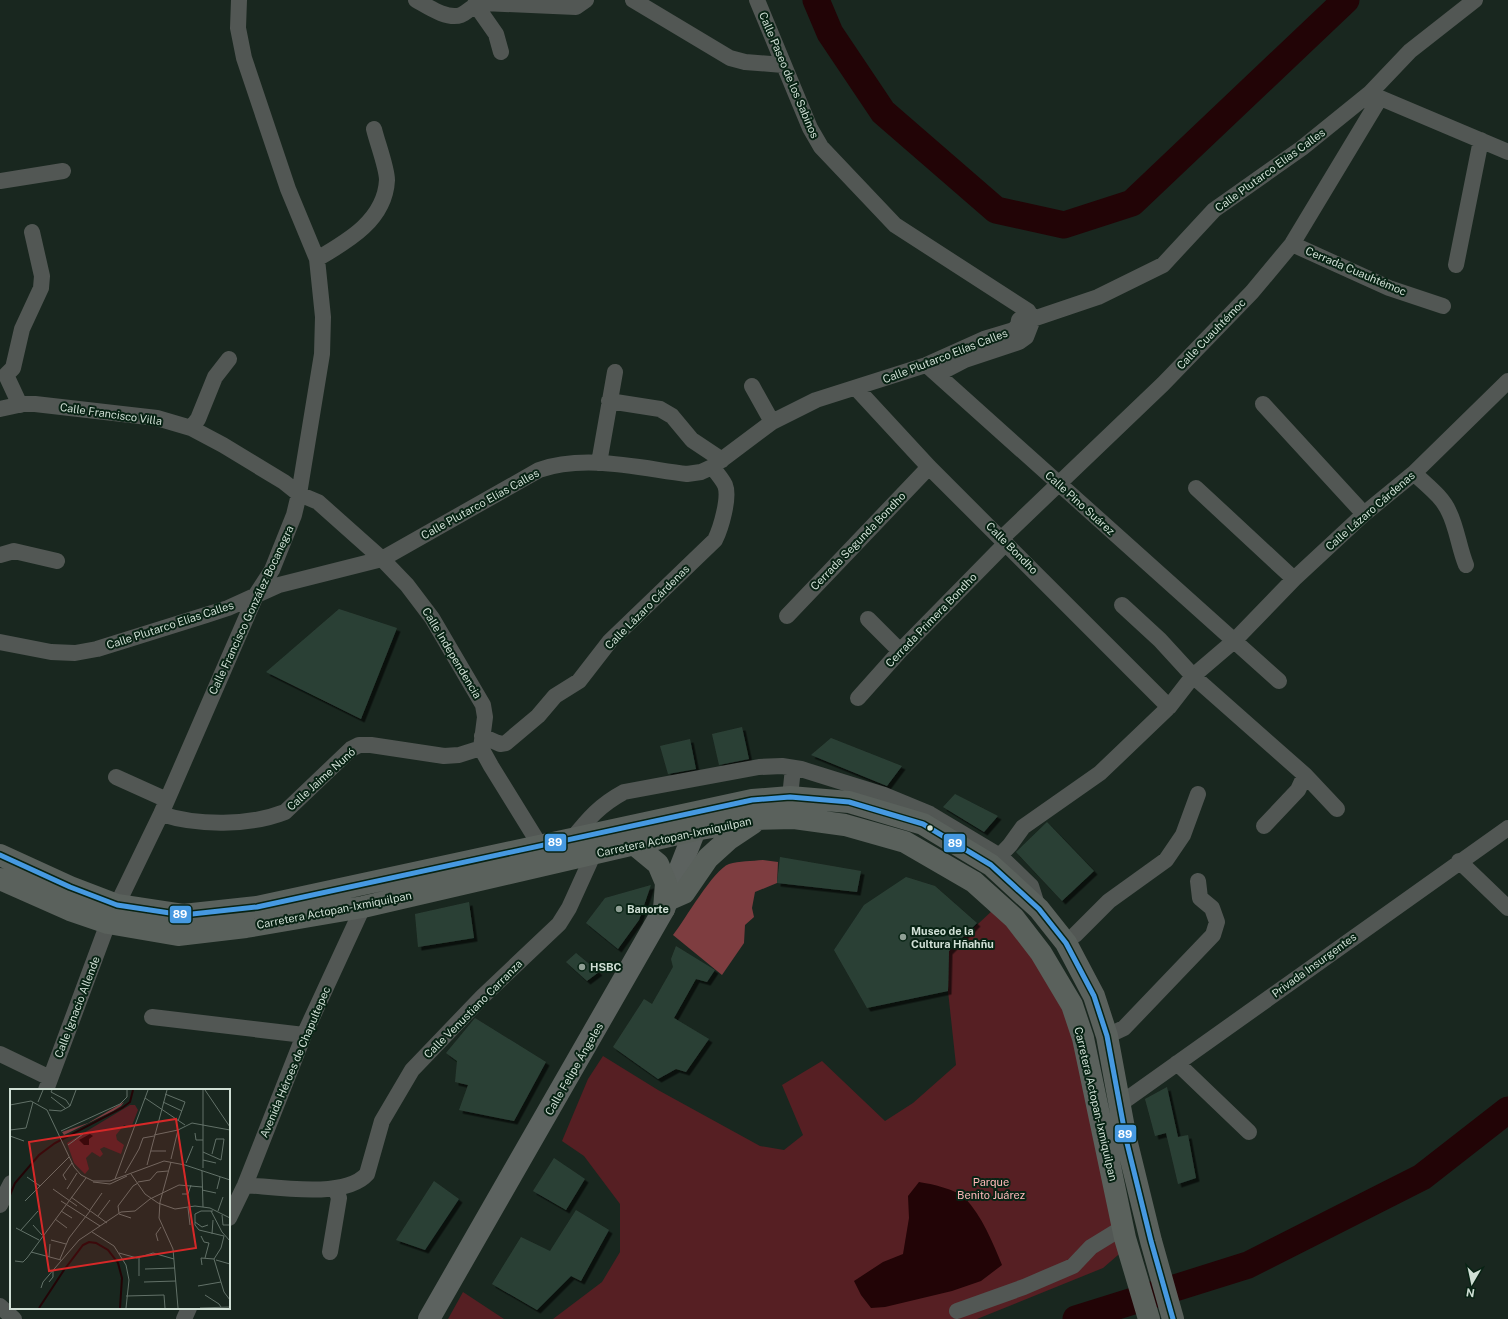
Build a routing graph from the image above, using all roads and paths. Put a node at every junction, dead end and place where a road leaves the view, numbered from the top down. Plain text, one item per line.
1 (239, 0) edge
2 (416, 0) edge
3 (586, 0) edge
4 (633, 0) edge
5 (757, 0) edge
6 (1476, 0) edge
7 (475, 4) junction
8 (1462, 5) edge
9 (501, 52) dead end
10 (783, 65) junction
11 (1375, 95) junction
12 (374, 129) dead end
13 (1481, 140) junction
14 (1508, 152) edge
15 (63, 171) dead end
16 (0, 181) edge
17 (32, 232) dead end
18 (1292, 244) junction
19 (317, 259) junction
20 (1456, 265) dead end
21 (1443, 306) dead end
22 (1026, 320) junction
23 (228, 359) dead end
24 (932, 370) junction
25 (615, 372) dead end
26 (1508, 381) edge
27 (752, 386) dead end
28 (856, 388) junction
29 (609, 401) junction
30 (1263, 404) dead end
31 (20, 405) junction
32 (0, 409) edge
33 (772, 422) junction
34 (191, 428) junction
35 (599, 463) junction
36 (717, 463) junction
37 (929, 467) junction
38 (1414, 473) junction
39 (1058, 484) junction
40 (1196, 488) dead end
41 (299, 494) junction
42 (1364, 514) junction
43 (1004, 540) junction
44 (0, 555) edge
45 (382, 559) junction
46 (57, 561) dead end
47 (1466, 565) dead end
48 (1294, 579) junction
49 (257, 593) junction
50 (1122, 605) dead end
51 (787, 616) dead end
52 (868, 619) dead end
53 (1234, 641) junction
54 (0, 642) edge
55 (900, 651) junction
56 (1193, 676) junction
57 (1279, 681) dead end
58 (858, 698) dead end
59 (1169, 707) junction
60 (481, 742) junction
61 (793, 768) junction
62 (1305, 775) junction
63 (116, 777) dead end
64 (1198, 794) dead end
65 (861, 796) junction
66 (790, 798) junction
67 (164, 807) junction
68 (1337, 809) dead end
69 (698, 820) junction
70 (757, 820) junction
71 (1264, 826) dead end
72 (1508, 828) edge
73 (572, 839) junction
74 (636, 844) junction
75 (541, 846) junction
76 (594, 853) junction
77 (0, 855) edge
78 (996, 861) junction
79 (1459, 861) junction
80 (0, 879) edge
81 (1198, 881) dead end
82 (666, 904) junction
83 (363, 907) junction
84 (1508, 908) edge
85 (1042, 913) junction
86 (113, 914) junction
87 (1075, 935) junction
88 (152, 1017) dead end
89 (1111, 1034) junction
90 (304, 1035) junction
91 (0, 1054) edge
92 (1177, 1062) junction
93 (48, 1084) edge
94 (1120, 1104) junction
95 (1250, 1132) dead end
96 (10, 1185) edge
97 (335, 1188) junction
98 (238, 1190) edge
99 (0, 1206) edge
100 (10, 1209) edge
101 (230, 1215) edge
102 (1124, 1236) junction
103 (330, 1252) dead end
104 (0, 1306) edge
105 (189, 1309) edge
106 (957, 1311) dead end
107 (14, 1319) edge
108 (184, 1319) edge
109 (429, 1319) edge
110 (1149, 1319) edge
111 (1173, 1319) edge

1 - 19 street, Calle Francisco González Bocanegra
2 - 7 street
3 - 7 street
4 - 10 street
5 - 10 street, Calle Paseo de los Sabinos
6 - 8 street, Calle Cuauhtémoc
7 - 9 street
8 - 11 street, Calle Cuauhtémoc
10 - 22 street, Calle Paseo de los Sabinos
11 - 13 street
11 - 18 street, Calle Cuauhtémoc
11 - 22 street, Calle Plutarco Elías Calles
12 - 19 street
13 - 14 street
13 - 20 street
15 - 16 street
17 - 31 street
18 - 21 street, Cerrada Cuauhtémoc
18 - 39 street, Calle Cuauhtémoc
19 - 41 street, Calle Francisco González Bocanegra
22 - 24 street, Calle Plutarco Elías Calles
23 - 34 street
24 - 28 street, Calle Plutarco Elías Calles
24 - 39 street, Calle Pino Suárez
25 - 29 street
26 - 38 street, Calle Lázaro Cárdenas
27 - 33 street
28 - 33 street, Calle Plutarco Elías Calles
28 - 37 street, Calle Bondho
29 - 35 street
29 - 36 street
30 - 42 street
31 - 32 street, Calle Francisco Villa
31 - 34 street, Calle Francisco Villa
33 - 36 street, Calle Plutarco Elías Calles
34 - 41 street, Calle Francisco Villa
35 - 36 street, Calle Plutarco Elías Calles
35 - 45 street, Calle Plutarco Elías Calles
36 - 60 street, Calle Lázaro Cárdenas
37 - 43 street, Calle Bondho
37 - 51 street, Cerrada Segunda Bondho
38 - 42 street, Calle Lázaro Cárdenas
38 - 47 street
39 - 43 street, Calle Cuauhtémoc
39 - 53 street, Calle Pino Suárez
40 - 48 street
41 - 45 street, Calle Independencia
41 - 49 street, Calle Francisco González Bocanegra
42 - 48 street, Calle Lázaro Cárdenas
43 - 55 street, Cerrada Primera Bondho
43 - 59 street, Calle Bondho
44 - 46 street
45 - 49 street, Calle Plutarco Elías Calles
45 - 60 street, Calle Independencia
48 - 53 street, Calle Lázaro Cárdenas
49 - 54 street, Calle Plutarco Elías Calles
49 - 67 street, Calle Francisco González Bocanegra
50 - 56 street
52 - 55 street
53 - 56 street, Calle Lázaro Cárdenas
53 - 57 street, Calle Pino Suárez
55 - 58 street, Cerrada Primera Bondho
56 - 59 street, Calle Lázaro Cárdenas
56 - 62 street
59 - 78 street, Calle Lázaro Cárdenas
60 - 67 street, Calle Jaime Nunó
60 - 75 street
61 - 65 street
61 - 66 street
61 - 73 street
62 - 68 street
62 - 71 street
63 - 67 street, Calle Jaime Nunó
64 - 87 street
65 - 66 main road
65 - 78 main road
66 - 69 main road
67 - 86 street, Calle Francisco González Bocanegra
69 - 70 main road, Carretera Actopan-Ixmiquilpan
69 - 73 main road
69 - 74 main road, Carretera Actopan-Ixmiquilpan
69 - 82 main road, Calle Felipe Ángeles
70 - 82 main road
70 - 102 main road, Carretera Actopan-Ixmiquilpan
72 - 79 street, Privada Insurgentes
73 - 75 main road
74 - 76 main road, Carretera Actopan-Ixmiquilpan
74 - 82 main road
75 - 86 main road
76 - 83 main road, Carretera Actopan-Ixmiquilpan
76 - 97 street, Calle Venustiano Carranza
77 - 86 main road
78 - 85 main road
79 - 84 street
79 - 92 street, Privada Insurgentes
80 - 86 main road, Carretera Actopan-Ixmiquilpan
81 - 89 street
82 - 109 main road, Calle Felipe Ángeles
83 - 86 main road, Carretera Actopan-Ixmiquilpan
83 - 90 street, Avenida Héroes de Chapultepec
85 - 87 street
85 - 89 main road
86 - 93 street, Calle Ignacio Allende
87 - 89 street
88 - 90 street
89 - 94 main road
90 - 98 street, Avenida Héroes de Chapultepec
91 - 93 street
92 - 94 street, Privada Insurgentes
92 - 95 street
94 - 111 main road
96 - 99 street
97 - 98 street
97 - 103 street
98 - 101 street, Avenida Héroes de Chapultepec
99 - 100 street
102 - 106 street
102 - 110 main road, Carretera Actopan-Ixmiquilpan
104 - 107 street
105 - 108 street

